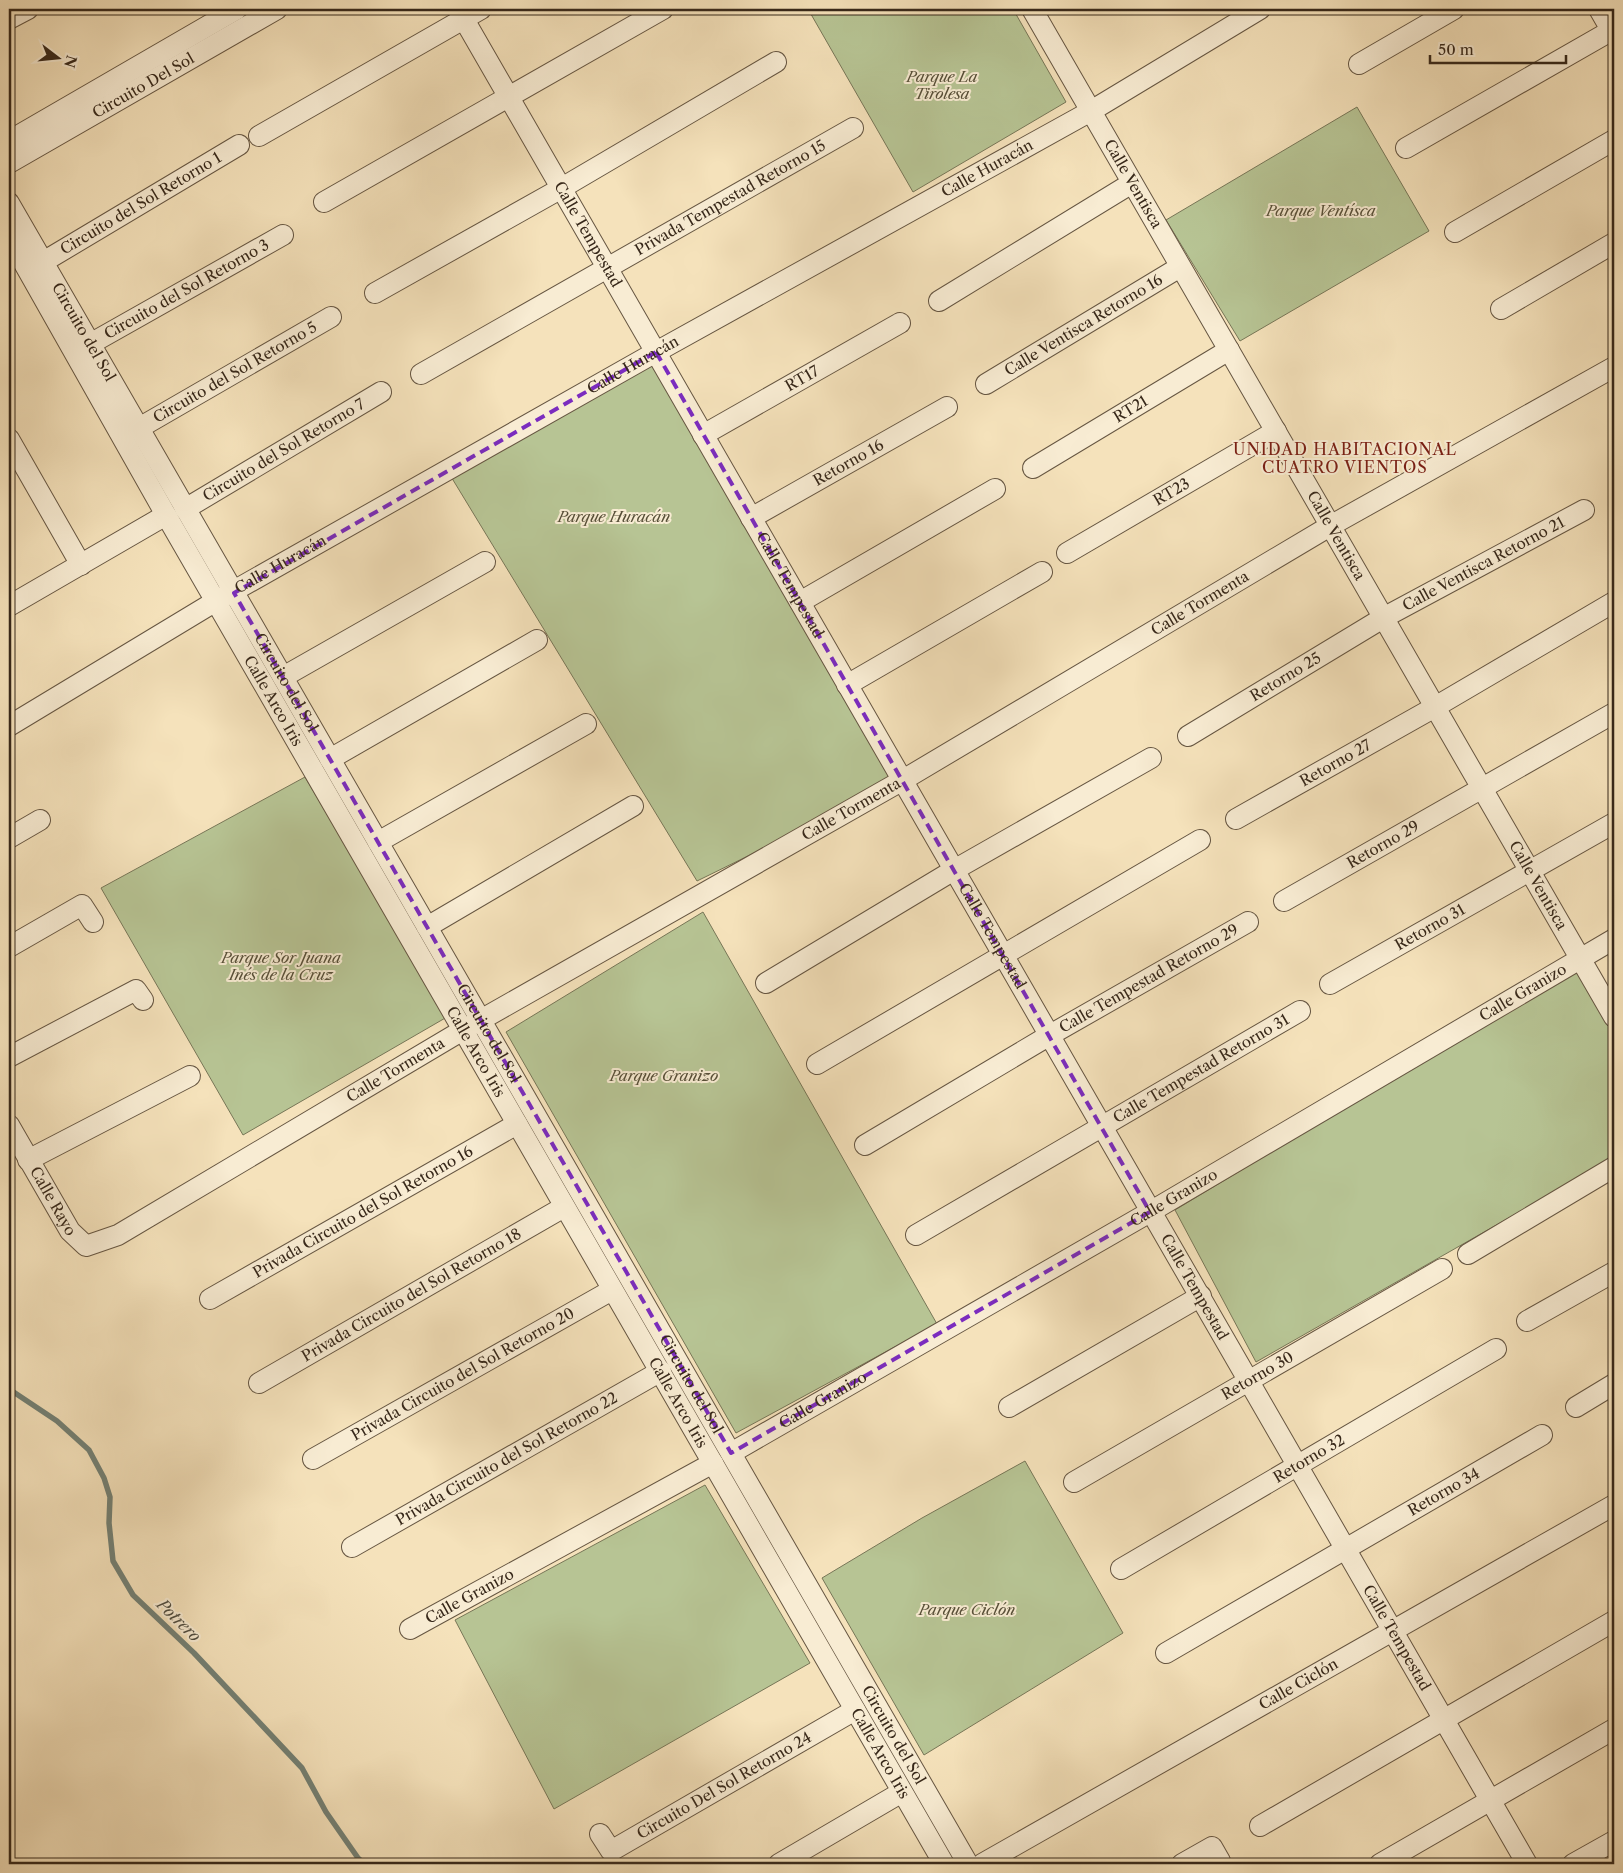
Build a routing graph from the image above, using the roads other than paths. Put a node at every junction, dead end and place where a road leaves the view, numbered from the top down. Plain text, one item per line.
1 (28, 9) edge
2 (237, 9) edge
3 (276, 9) edge
4 (481, 9) edge
5 (663, 9) edge
6 (1260, 9) edge
7 (1454, 9) edge
8 (1599, 9) edge
9 (1036, 10) edge
10 (461, 14) edge
11 (9, 19) edge
12 (1613, 31) edge
13 (776, 62) dead end
14 (1359, 64) dead end
15 (509, 97) junction
16 (1091, 111) junction
17 (853, 128) dead end
18 (259, 136) dead end
19 (1614, 140) edge
20 (9, 141) edge
21 (239, 145) dead end
22 (1406, 148) dead end
23 (9, 162) edge
24 (1132, 183) junction
25 (560, 188) junction
26 (324, 202) dead end
27 (9, 203) edge
28 (1455, 232) dead end
29 (283, 235) dead end
30 (9, 237) edge
31 (1614, 243) edge
32 (43, 262) junction
33 (1180, 266) junction
34 (607, 267) junction
35 (374, 293) dead end
36 (939, 301) dead end
37 (1501, 309) dead end
38 (331, 317) dead end
39 (900, 323) dead end
40 (90, 344) junction
41 (1228, 350) junction
42 (656, 352) junction
43 (1614, 367) edge
44 (422, 374) dead end
45 (986, 384) dead end
46 (381, 392) dead end
47 (947, 407) dead end
48 (139, 428) junction
49 (1276, 431) junction
50 (703, 435) junction
51 (9, 439) edge
52 (1033, 468) dead end
53 (995, 489) dead end
54 (185, 509) junction
55 (1584, 510) dead end
56 (166, 515) junction
57 (752, 518) junction
58 (1330, 526) junction
59 (1067, 553) dead end
60 (485, 562) dead end
61 (80, 565) junction
62 (1042, 572) dead end
63 (234, 592) junction
64 (216, 601) junction
65 (800, 602) junction
66 (1614, 602) edge
67 (9, 606) edge
68 (1384, 618) junction
69 (537, 640) dead end
70 (283, 677) junction
71 (847, 684) junction
72 (1435, 707) junction
73 (1614, 712) edge
74 (586, 724) dead end
75 (9, 726) edge
76 (1188, 736) dead end
77 (1151, 758) dead end
78 (330, 759) junction
79 (902, 780) junction
80 (1482, 788) junction
81 (633, 806) dead end
82 (1236, 819) dead end
83 (40, 820) dead end
84 (1614, 823) edge
85 (9, 838) edge
86 (1200, 840) dead end
87 (378, 842) junction
88 (954, 870) junction
89 (1530, 872) junction
90 (1284, 901) dead end
91 (93, 922) dead end
92 (1248, 922) dead end
93 (427, 927) junction
94 (1614, 939) edge
95 (9, 947) edge
96 (1003, 954) junction
97 (1580, 958) junction
98 (766, 983) dead end
99 (1330, 984) dead end
100 (143, 1000) dead end
101 (1300, 1011) dead end
102 (1614, 1018) edge
103 (480, 1019) junction
104 (463, 1030) junction
105 (1050, 1035) junction
106 (9, 1057) edge
107 (817, 1064) dead end
108 (190, 1076) dead end
109 (517, 1124) junction
110 (9, 1125) edge
111 (1103, 1126) junction
112 (865, 1146) dead end
113 (28, 1160) junction
114 (1614, 1167) edge
115 (564, 1207) junction
116 (1150, 1212) junction
117 (916, 1235) dead end
118 (86, 1246) joint
119 (1468, 1254) dead end
120 (1442, 1269) dead end
121 (1614, 1272) edge
122 (612, 1290) junction
123 (1201, 1296) junction
124 (210, 1298) dead end
125 (1527, 1321) dead end
126 (1496, 1349) dead end
127 (661, 1371) junction
128 (1249, 1381) junction
129 (259, 1383) dead end
130 (1614, 1384) edge
131 (1009, 1407) dead end
132 (1576, 1407) dead end
133 (1542, 1435) dead end
134 (731, 1453) junction
135 (313, 1459) dead end
136 (713, 1464) junction
137 (1298, 1466) junction
138 (1074, 1482) dead end
139 (1614, 1505) edge
140 (352, 1546) dead end
141 (1346, 1549) junction
142 (1121, 1569) dead end
143 (815, 1599) junction
144 (797, 1611) junction
145 (1614, 1621) edge
146 (410, 1629) dead end
147 (1393, 1631) junction
148 (1166, 1653) dead end
149 (855, 1710) junction
150 (1444, 1719) junction
151 (1614, 1729) edge
152 (902, 1792) junction
153 (1491, 1801) junction
154 (1260, 1826) dead end
155 (600, 1834) dead end
156 (1614, 1841) edge
157 (1220, 1861) dead end
158 (779, 1864) edge
159 (944, 1864) edge
160 (968, 1864) edge
161 (982, 1864) edge
162 (1182, 1864) edge
163 (1380, 1864) edge
164 (1527, 1864) edge
165 (1573, 1864) edge

1 - 11 street
2 - 20 street, Circuito Del Sol
3 - 23 street, Circuito Del Sol
4 - 10 street
5 - 15 street
6 - 16 street, Calle Huracán
7 - 14 street
8 - 12 street
9 - 16 street, Calle Ventisca
10 - 15 street, Calle Tempestad
10 - 18 street
12 - 22 street
13 - 25 street
15 - 25 street, Calle Tempestad
15 - 26 street
16 - 24 street, Calle Ventisca
16 - 42 street, Calle Huracán
17 - 34 street, Privada Tempestad Retorno 15
19 - 28 street
21 - 32 street, Circuito del Sol Retorno 1
24 - 33 street, Calle Ventisca
24 - 36 street
25 - 34 street, Calle Tempestad
25 - 35 street
27 - 32 street, Circuito del Sol
29 - 40 street, Circuito del Sol Retorno 3
30 - 56 street, Calle Arco Iris
31 - 37 street
32 - 40 street, Circuito del Sol
33 - 41 street, Calle Ventisca
33 - 45 street, Calle Ventisca Retorno 16
34 - 42 street, Calle Tempestad
34 - 44 street, Privada Tempestad Retorno 15
38 - 48 street, Circuito del Sol Retorno 5
39 - 50 street, RT17
40 - 48 street, Circuito del Sol
41 - 49 street, Calle Ventisca
41 - 52 street, RT21
42 - 50 street, Calle Tempestad
42 - 63 street, Calle Huracán
43 - 58 street, Calle Tormenta
46 - 54 street, Circuito del Sol Retorno 7
47 - 57 street, Retorno 16
48 - 54 street, Circuito del Sol
49 - 58 street, Calle Ventisca
49 - 59 street, RT23
50 - 57 street, Calle Tempestad
51 - 61 street
53 - 65 street
54 - 63 street, Circuito del Sol
55 - 68 street, Calle Ventisca Retorno 21
56 - 61 street
56 - 64 street, Calle Arco Iris
57 - 65 street, Calle Tempestad
58 - 68 street, Calle Ventisca
58 - 79 street, Calle Tormenta
60 - 70 street
61 - 67 street
62 - 71 street
63 - 64 street, Calle Huracán
63 - 70 street, Circuito del Sol
64 - 75 street, Calle Huracán
64 - 104 street, Calle Arco Iris
65 - 71 street, Calle Tempestad
66 - 72 street, Retorno 27
68 - 72 street, Calle Ventisca
68 - 76 street, Retorno 25
69 - 78 street
70 - 78 street, Circuito del Sol
71 - 79 street, Calle Tempestad
72 - 80 street, Calle Ventisca
72 - 82 street, Retorno 27
73 - 80 street, Retorno 29
74 - 87 street
77 - 88 street
78 - 87 street, Circuito del Sol
79 - 88 street, Calle Tempestad
79 - 103 street, Calle Tormenta
80 - 89 street, Calle Ventisca
80 - 90 street, Retorno 29
81 - 93 street
83 - 85 street
84 - 89 street, Retorno 31
86 - 96 street
87 - 93 street, Circuito del Sol
88 - 96 street, Calle Tempestad
88 - 98 street
89 - 97 street, Calle Ventisca
89 - 99 street, Retorno 31
91 - 95 street
92 - 105 street, Calle Tempestad Retorno 29
93 - 103 street, Circuito del Sol
94 - 97 street, Calle Granizo
96 - 105 street, Calle Tempestad
96 - 107 street
97 - 102 street, Calle Ventisca
97 - 116 street, Calle Granizo
100 - 106 street
101 - 111 street, Calle Tempestad Retorno 31
103 - 104 street, Calle Tormenta
103 - 134 street, Circuito del Sol
104 - 109 street, Calle Arco Iris
104 - 118 street, Calle Tormenta
105 - 111 street, Calle Tempestad
105 - 112 street, Calle Tempestad Retorno 29
108 - 113 street
109 - 115 street, Calle Arco Iris
109 - 124 street, Privada Circuito del Sol Retorno 16
110 - 113 street, Calle Rayo
111 - 116 street, Calle Tempestad
111 - 117 street, Calle Tempestad Retorno 31
113 - 118 street, Calle Rayo
114 - 119 street
115 - 122 street, Calle Arco Iris
115 - 129 street, Privada Circuito del Sol Retorno 18
116 - 123 street, Calle Tempestad
116 - 134 street, Calle Granizo
120 - 128 street, Retorno 30
121 - 125 street
122 - 127 street, Calle Arco Iris
122 - 135 street, Privada Circuito del Sol Retorno 20
123 - 128 street, Calle Tempestad
123 - 131 street
126 - 137 street, Retorno 32
127 - 136 street, Calle Arco Iris
127 - 140 street, Privada Circuito del Sol Retorno 22
128 - 137 street, Calle Tempestad
128 - 138 street, Retorno 30
130 - 132 street
133 - 141 street, Retorno 34
134 - 143 street, Circuito del Sol
136 - 144 street, Calle Arco Iris
136 - 146 street, Calle Granizo
137 - 141 street, Calle Tempestad
137 - 142 street, Retorno 32
139 - 147 street, Calle Ciclón
141 - 147 street, Calle Tempestad
141 - 148 street, Retorno 34
143 - 144 street
143 - 160 street, Circuito del Sol
144 - 149 street, Calle Arco Iris
145 - 150 street
147 - 150 street, Calle Tempestad
147 - 161 street, Calle Ciclón
149 - 152 street, Calle Arco Iris
149 - 155 street, Circuito Del Sol Retorno 24
150 - 153 street, Calle Tempestad
150 - 154 street
151 - 153 street
152 - 158 street
152 - 159 street, Calle Arco Iris
153 - 163 street
153 - 164 street, Calle Tempestad
156 - 165 street
157 - 162 street

